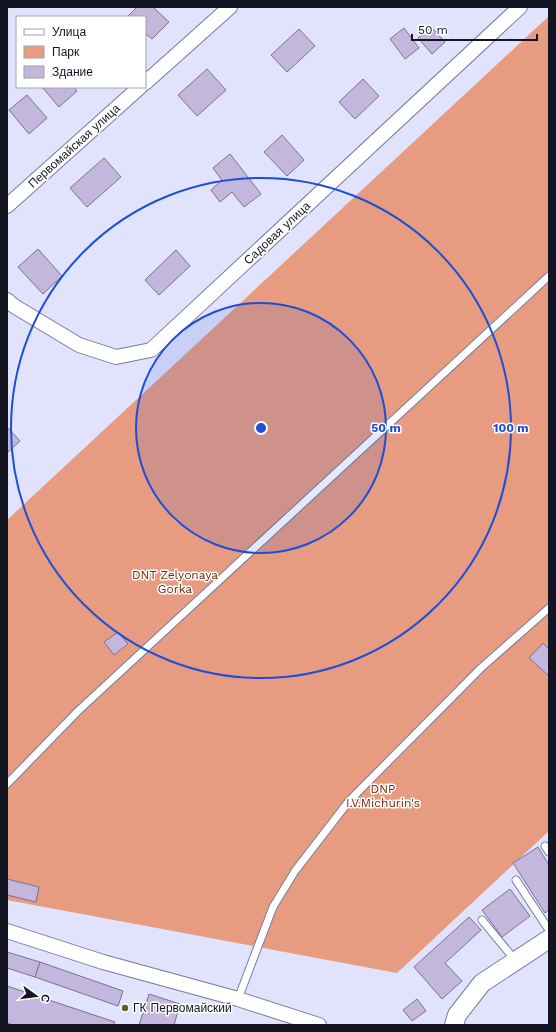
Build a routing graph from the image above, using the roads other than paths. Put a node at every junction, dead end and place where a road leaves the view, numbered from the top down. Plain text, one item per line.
1 (230, 7) edge
2 (520, 7) edge
3 (146, 82) edge
4 (139, 88) edge
5 (7, 206) edge
6 (549, 276) edge
7 (7, 300) edge
8 (549, 608) edge
9 (7, 784) edge
10 (516, 880) dead end
11 (482, 920) dead end
12 (549, 930) edge
13 (7, 931) edge
14 (549, 939) edge
15 (515, 960) junction
16 (238, 999) junction
17 (319, 1025) edge
18 (454, 1025) edge

1 - 3 street
2 - 7 street, Садовая улица
4 - 5 street, Первомайская улица
6 - 9 lane
8 - 16 lane
10 - 12 lane
11 - 15 lane
13 - 16 street
14 - 15 street
15 - 18 street
16 - 17 street

